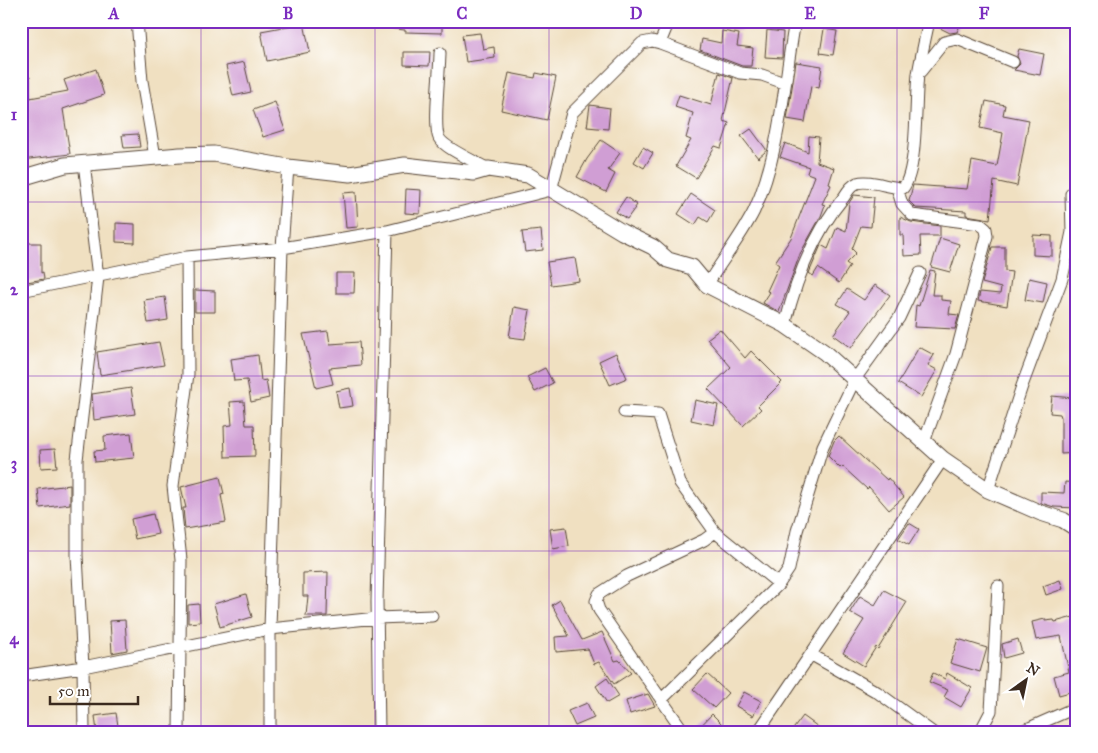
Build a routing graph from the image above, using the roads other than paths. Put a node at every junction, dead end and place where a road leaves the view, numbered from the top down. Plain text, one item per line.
1 (137, 21) edge
2 (669, 21) edge
3 (795, 21) edge
4 (929, 21) edge
5 (660, 43) junction
6 (440, 53) dead end
7 (1013, 62) dead end
8 (918, 74) junction
9 (784, 83) junction
10 (155, 157) junction
11 (84, 163) junction
12 (288, 167) junction
13 (488, 169) junction
14 (21, 178) edge
15 (897, 188) junction
16 (1077, 188) edge
17 (551, 190) junction
18 (387, 231) junction
19 (282, 248) junction
20 (187, 257) junction
21 (920, 273) dead end
22 (98, 277) junction
23 (707, 285) junction
24 (21, 292) edge
25 (785, 325) junction
26 (855, 379) junction
27 (624, 412) dead end
28 (924, 442) junction
29 (943, 459) junction
30 (988, 490) junction
31 (1070, 519) edge
32 (1077, 529) edge
33 (715, 532) junction
34 (779, 584) junction
35 (998, 586) dead end
36 (432, 616) dead end
37 (377, 618) junction
38 (270, 629) junction
39 (179, 647) junction
40 (812, 655) junction
41 (83, 667) junction
42 (21, 676) edge
43 (661, 700) junction
44 (1077, 707) edge
45 (84, 732) edge
46 (179, 732) edge
47 (270, 732) edge
48 (379, 732) edge
49 (684, 732) edge
50 (758, 732) edge
51 (932, 732) edge
52 (980, 732) edge
53 (1020, 732) edge

1 - 10 street
2 - 5 street
3 - 9 street
4 - 8 street
5 - 9 street
5 - 17 street
6 - 13 street
7 - 8 street
8 - 15 street
9 - 23 street
10 - 11 street
10 - 12 street
11 - 14 street
11 - 22 street
12 - 13 street
12 - 19 street
13 - 17 street
15 - 25 street
15 - 28 street
16 - 30 street
17 - 18 street
17 - 23 street
18 - 19 street
18 - 37 street
19 - 20 street
19 - 38 street
20 - 22 street
20 - 39 street
21 - 26 street
22 - 24 street
22 - 41 street
23 - 25 street
25 - 26 street
26 - 28 street
26 - 34 street
27 - 33 street
28 - 29 street
29 - 30 street
29 - 40 street
30 - 31 street
31 - 32 street
33 - 34 street
33 - 43 street
34 - 43 street
35 - 52 street
36 - 37 street
37 - 38 street
37 - 48 street
38 - 39 street
38 - 47 street
39 - 41 street
39 - 46 street
40 - 50 street
40 - 51 street
41 - 42 street
41 - 45 street
43 - 49 street
44 - 53 street

